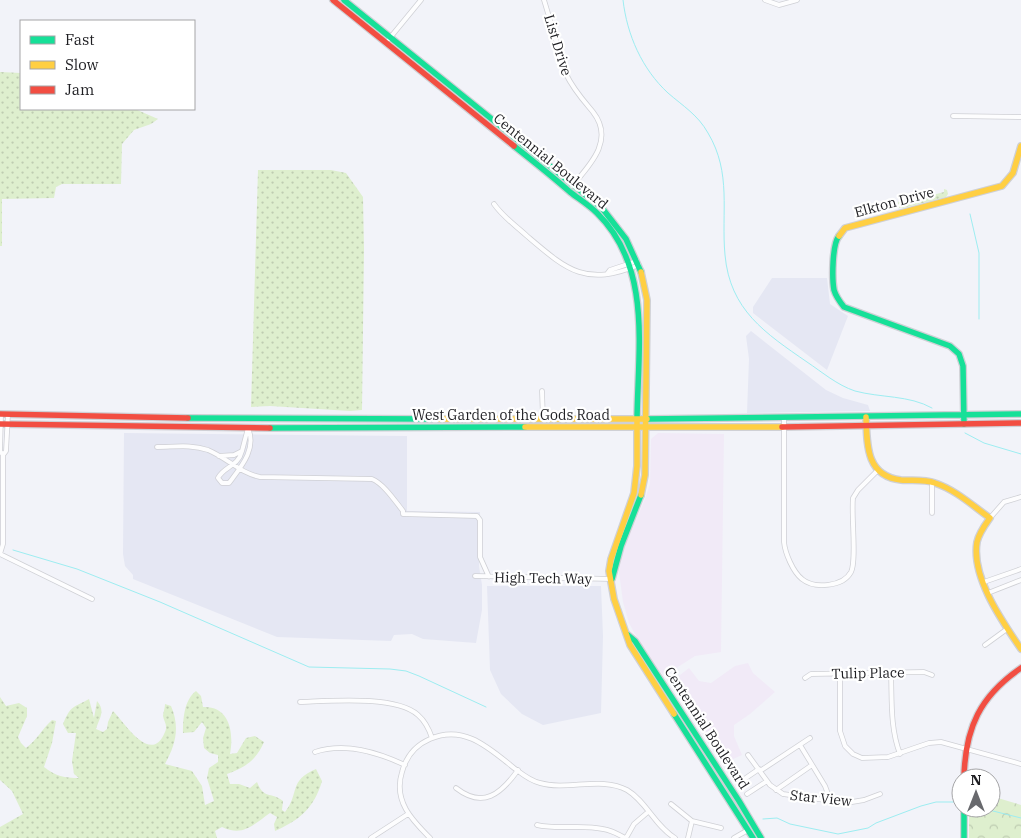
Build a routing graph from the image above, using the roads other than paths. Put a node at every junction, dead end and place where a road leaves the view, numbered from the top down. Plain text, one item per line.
1 (332, 0) edge
2 (344, 0) edge
3 (421, 0) edge
4 (544, 0) edge
5 (765, 0) edge
6 (797, 0) edge
7 (389, 40) junction
8 (462, 104) junction
9 (953, 116) dead end
10 (1021, 118) edge
11 (507, 132) junction
12 (1021, 146) edge
13 (571, 187) junction
14 (494, 204) dead end
15 (638, 263) junction
16 (631, 265) junction
17 (542, 391) dead end
18 (3, 414) edge
19 (1021, 414) edge
20 (964, 415) junction
21 (866, 417) junction
22 (477, 419) junction
23 (543, 419) junction
24 (637, 419) junction
25 (784, 419) junction
26 (646, 420) junction
27 (1021, 423) edge
28 (3, 424) edge
29 (964, 424) junction
30 (866, 426) junction
31 (403, 427) junction
32 (248, 428) junction
33 (646, 428) junction
34 (784, 428) junction
35 (637, 429) junction
36 (157, 447) dead end
37 (242, 451) junction
38 (219, 456) junction
39 (233, 465) junction
40 (238, 469) junction
41 (878, 470) junction
42 (932, 482) junction
43 (1021, 497) edge
44 (932, 512) dead end
45 (990, 518) junction
46 (0, 554) edge
47 (1021, 570) edge
48 (475, 576) dead end
49 (489, 577) junction
50 (612, 579) junction
51 (1021, 580) edge
52 (984, 582) junction
53 (988, 593) junction
54 (92, 599) dead end
55 (1008, 629) junction
56 (628, 635) junction
57 (985, 645) dead end
58 (1021, 649) edge
59 (1021, 668) edge
60 (891, 672) junction
61 (840, 674) junction
62 (932, 675) dead end
63 (805, 678) dead end
64 (300, 702) dead end
65 (432, 738) junction
66 (810, 738) dead end
67 (800, 745) junction
68 (967, 749) junction
69 (315, 752) dead end
70 (900, 754) junction
71 (748, 755) dead end
72 (405, 764) junction
73 (1020, 764) edge
74 (812, 765) junction
75 (964, 768) edge
76 (518, 770) junction
77 (759, 770) junction
78 (1016, 770) dead end
79 (767, 781) junction
80 (740, 782) dead end
81 (456, 788) dead end
82 (776, 790) junction
83 (747, 794) dead end
84 (880, 794) dead end
85 (827, 801) junction
86 (671, 804) dead end
87 (648, 812) junction
88 (408, 814) junction
89 (964, 818) edge
90 (692, 821) junction
91 (538, 825) dead end
92 (753, 825) junction
93 (721, 828) dead end
94 (748, 830) junction
95 (371, 838) edge
96 (430, 838) edge
97 (625, 838) edge
98 (675, 838) edge
99 (688, 838) edge
100 (734, 838) edge
101 (753, 838) edge
102 (761, 838) edge
103 (964, 838) edge

1 - 7 main road, Centennial Boulevard
2 - 7 main road, Centennial Boulevard
3 - 7 street
4 - 13 street, List Drive
5 - 6 street
7 - 8 main road, Centennial Boulevard
7 - 11 main road, Centennial Boulevard
8 - 11 main road
8 - 13 main road, Centennial Boulevard
9 - 10 street
11 - 13 main road, Centennial Boulevard
12 - 20 main road, Elkton Drive
13 - 15 main road, Centennial Boulevard
13 - 16 main road, Centennial Boulevard
14 - 16 street
15 - 16 street
15 - 26 main road, Centennial Boulevard
16 - 24 main road, Centennial Boulevard
17 - 23 street
18 - 22 main road, West Garden of the Gods Road
18 - 28 street
19 - 20 main road, West Garden of the Gods Road
20 - 21 main road, West Garden of the Gods Road
20 - 29 main road, Elkton Drive
21 - 25 main road, West Garden of the Gods Road
21 - 30 main road
22 - 23 main road, West Garden of the Gods Road
22 - 31 main road
23 - 24 main road, West Garden of the Gods Road
24 - 26 main road, West Garden of the Gods Road
24 - 35 main road, Centennial Boulevard
25 - 26 main road, West Garden of the Gods Road
25 - 34 street
26 - 33 main road, Centennial Boulevard
27 - 29 main road, West Garden of the Gods Road
28 - 32 main road, West Garden of the Gods Road
28 - 46 street
29 - 30 main road, West Garden of the Gods Road
30 - 34 main road, West Garden of the Gods Road
30 - 41 main road
31 - 32 main road, West Garden of the Gods Road
31 - 35 main road, West Garden of the Gods Road
32 - 37 street
32 - 40 street
33 - 34 main road, West Garden of the Gods Road
33 - 35 main road, West Garden of the Gods Road
33 - 50 main road, Centennial Boulevard
34 - 41 street
35 - 50 main road, Centennial Boulevard
36 - 38 street
37 - 38 street
37 - 39 street
38 - 39 street
39 - 40 street
39 - 40 street
40 - 49 street
41 - 42 main road
42 - 44 street
42 - 45 main road
43 - 45 street
45 - 52 main road
46 - 54 street
47 - 52 street
48 - 49 street, High Tech Way
49 - 50 street, High Tech Way
50 - 56 main road, Centennial Boulevard
51 - 53 street
52 - 53 main road
53 - 55 main road
55 - 57 street
55 - 58 main road
56 - 92 main road, Centennial Boulevard
56 - 94 main road, Centennial Boulevard
59 - 68 main road
60 - 61 street, Tulip Place
60 - 62 street, Tulip Place
60 - 70 street
61 - 63 street, Tulip Place
61 - 70 street
64 - 65 street
65 - 72 street
65 - 76 street
66 - 67 street
67 - 74 street
67 - 77 street
68 - 70 street
68 - 73 street
68 - 75 main road
69 - 72 street
71 - 77 street, Star View
72 - 88 street
73 - 78 street
74 - 82 street
74 - 85 street
76 - 81 street
76 - 87 street
77 - 79 street, Star View
77 - 80 street
79 - 82 street, Star View
79 - 83 street
82 - 85 street, Star View
84 - 85 street, Star View
86 - 90 street
87 - 97 street
87 - 98 street
88 - 95 street
88 - 96 street
89 - 103 main road
90 - 93 street
90 - 99 street
91 - 97 street
92 - 94 street
92 - 102 main road, Centennial Boulevard
94 - 100 street
94 - 101 main road, Centennial Boulevard

